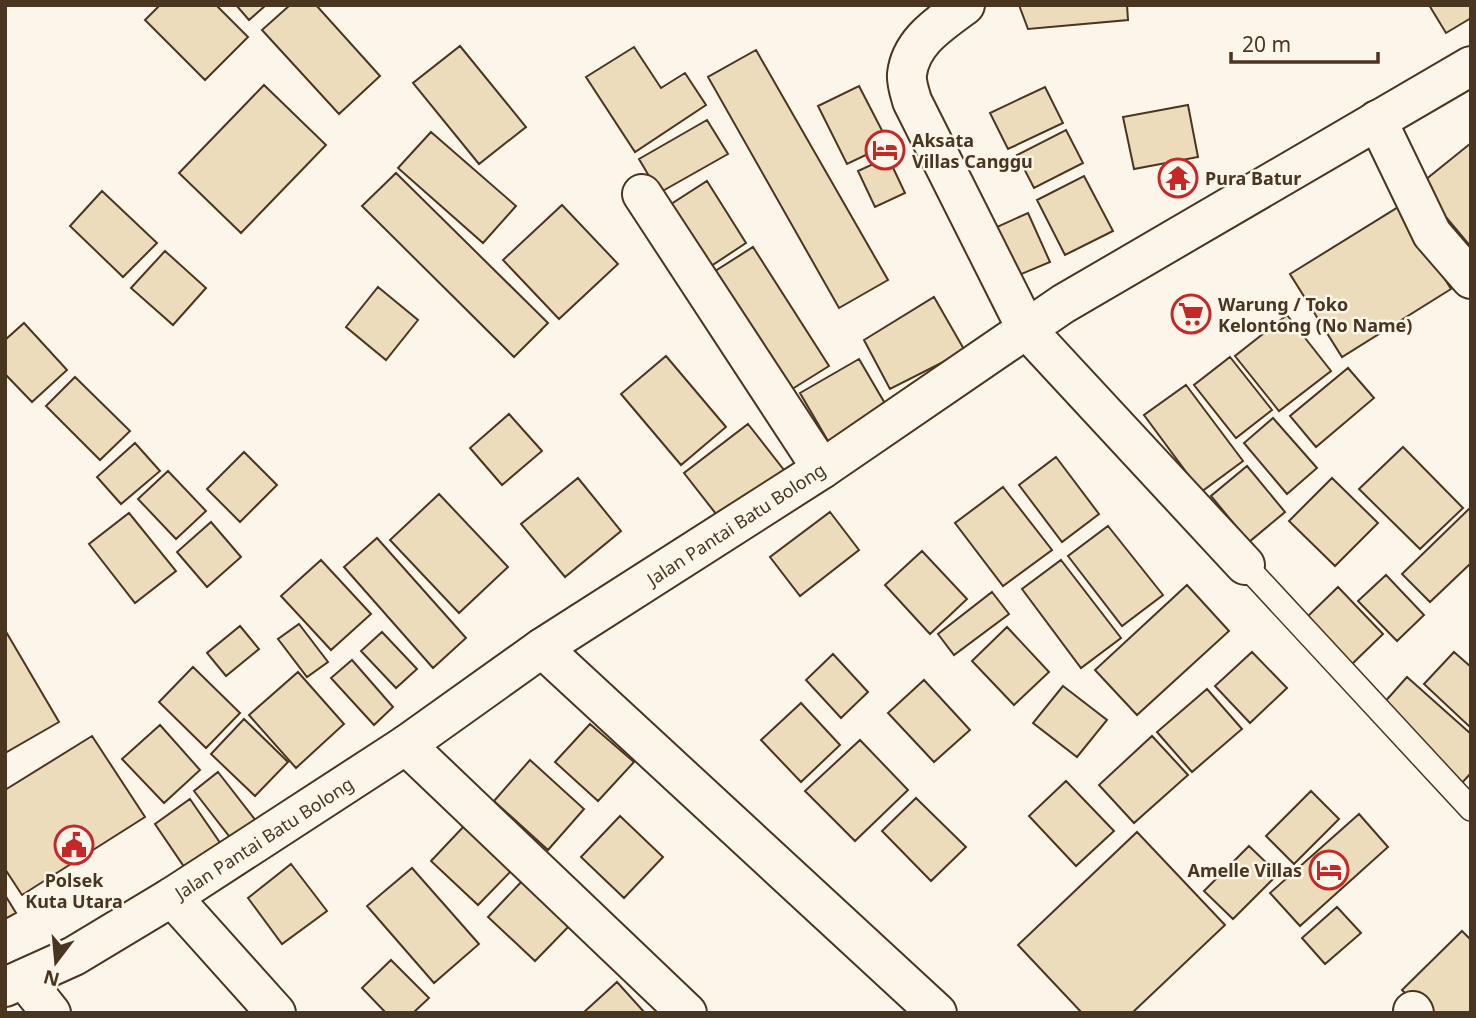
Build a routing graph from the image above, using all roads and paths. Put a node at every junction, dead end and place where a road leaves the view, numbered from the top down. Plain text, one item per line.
1 (965, 5) edge
2 (1471, 66) edge
3 (1377, 120) junction
4 (642, 194) dead end
5 (1471, 279) edge
6 (1027, 330) junction
7 (822, 469) junction
8 (1245, 565) joint
9 (542, 648) junction
10 (406, 746) junction
11 (1471, 809) edge
12 (172, 897) junction
13 (15, 983) edge
14 (51, 1013) edge
15 (276, 1013) edge
16 (687, 1013) edge
17 (937, 1013) edge

1 - 6 street
2 - 3 street, Jalan Pantai Batu Bolong
3 - 5 street
3 - 6 street, Jalan Pantai Batu Bolong
4 - 7 street
6 - 7 street, Jalan Pantai Batu Bolong
6 - 8 street
7 - 9 street, Jalan Pantai Batu Bolong
8 - 11 lane
9 - 10 street, Jalan Pantai Batu Bolong
9 - 17 street
10 - 12 street, Jalan Pantai Batu Bolong
10 - 16 street
12 - 13 street, Jalan Pantai Batu Bolong
12 - 15 street
13 - 14 street

